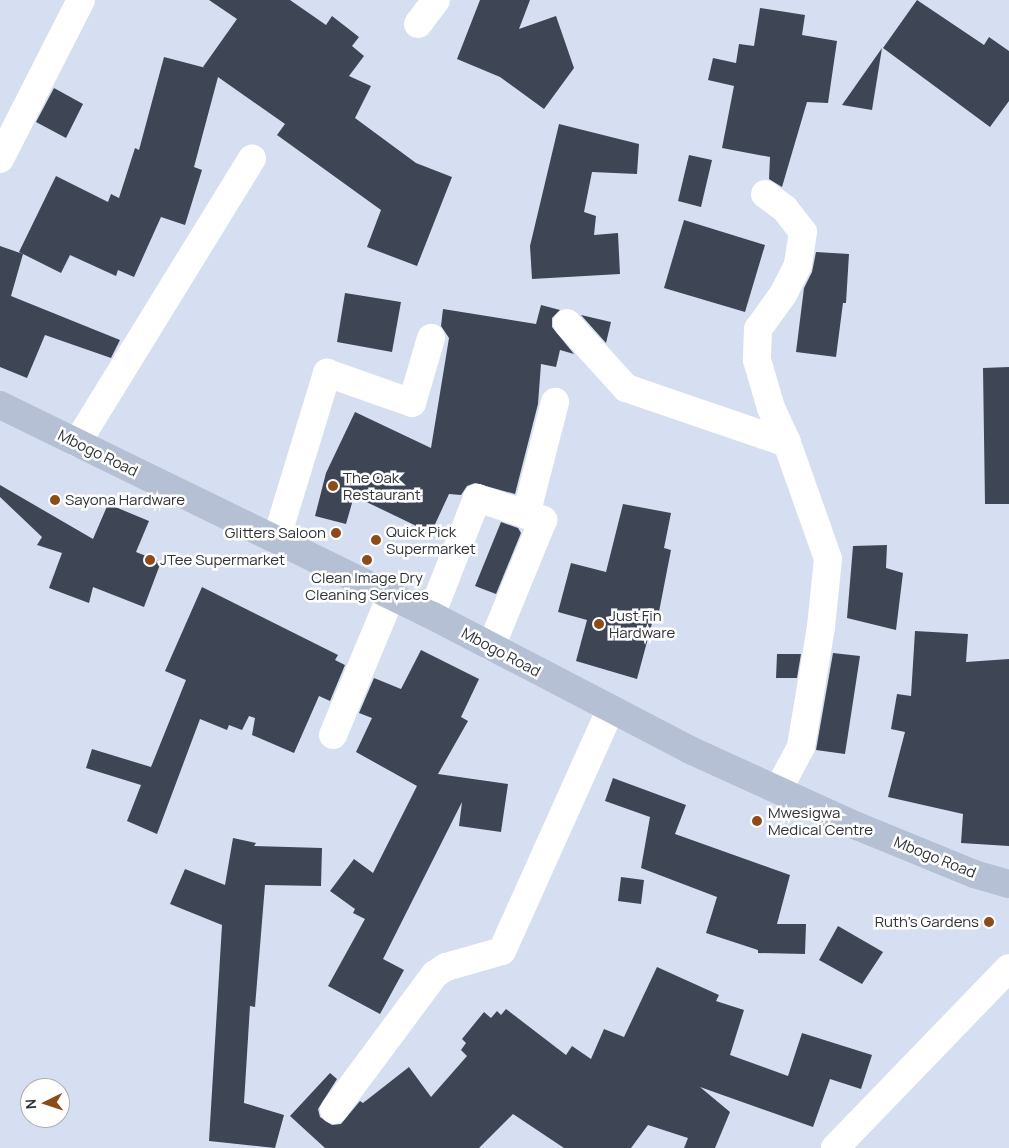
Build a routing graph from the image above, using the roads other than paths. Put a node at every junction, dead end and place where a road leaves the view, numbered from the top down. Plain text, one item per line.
1 (81, 0) edge
2 (436, 0) edge
3 (418, 24) dead end
4 (0, 159) edge
5 (252, 159) dead end
6 (765, 194) dead end
7 (567, 323) dead end
8 (431, 338) dead end
9 (556, 402) dead end
10 (0, 405) edge
11 (77, 443) junction
12 (787, 443) junction
13 (526, 515) junction
14 (276, 540) junction
15 (391, 596) junction
16 (431, 616) junction
17 (492, 647) junction
18 (611, 710) junction
19 (333, 735) dead end
20 (778, 790) junction
21 (1009, 884) edge
22 (1009, 968) edge
23 (334, 1110) dead end
24 (835, 1148) edge

1 - 4 street
2 - 3 street
5 - 11 street
6 - 12 street
7 - 12 street
8 - 14 street
9 - 13 street
10 - 11 main road, Mbogo Road
11 - 14 main road, Mbogo Road
12 - 20 street
13 - 16 street
13 - 17 street
14 - 15 main road, Mbogo Road
15 - 16 main road, Mbogo Road
15 - 19 street
16 - 17 main road, Mbogo Road
17 - 18 main road, Mbogo Road
18 - 20 main road, Mbogo Road
18 - 23 street
20 - 21 main road, Mbogo Road
22 - 24 street

